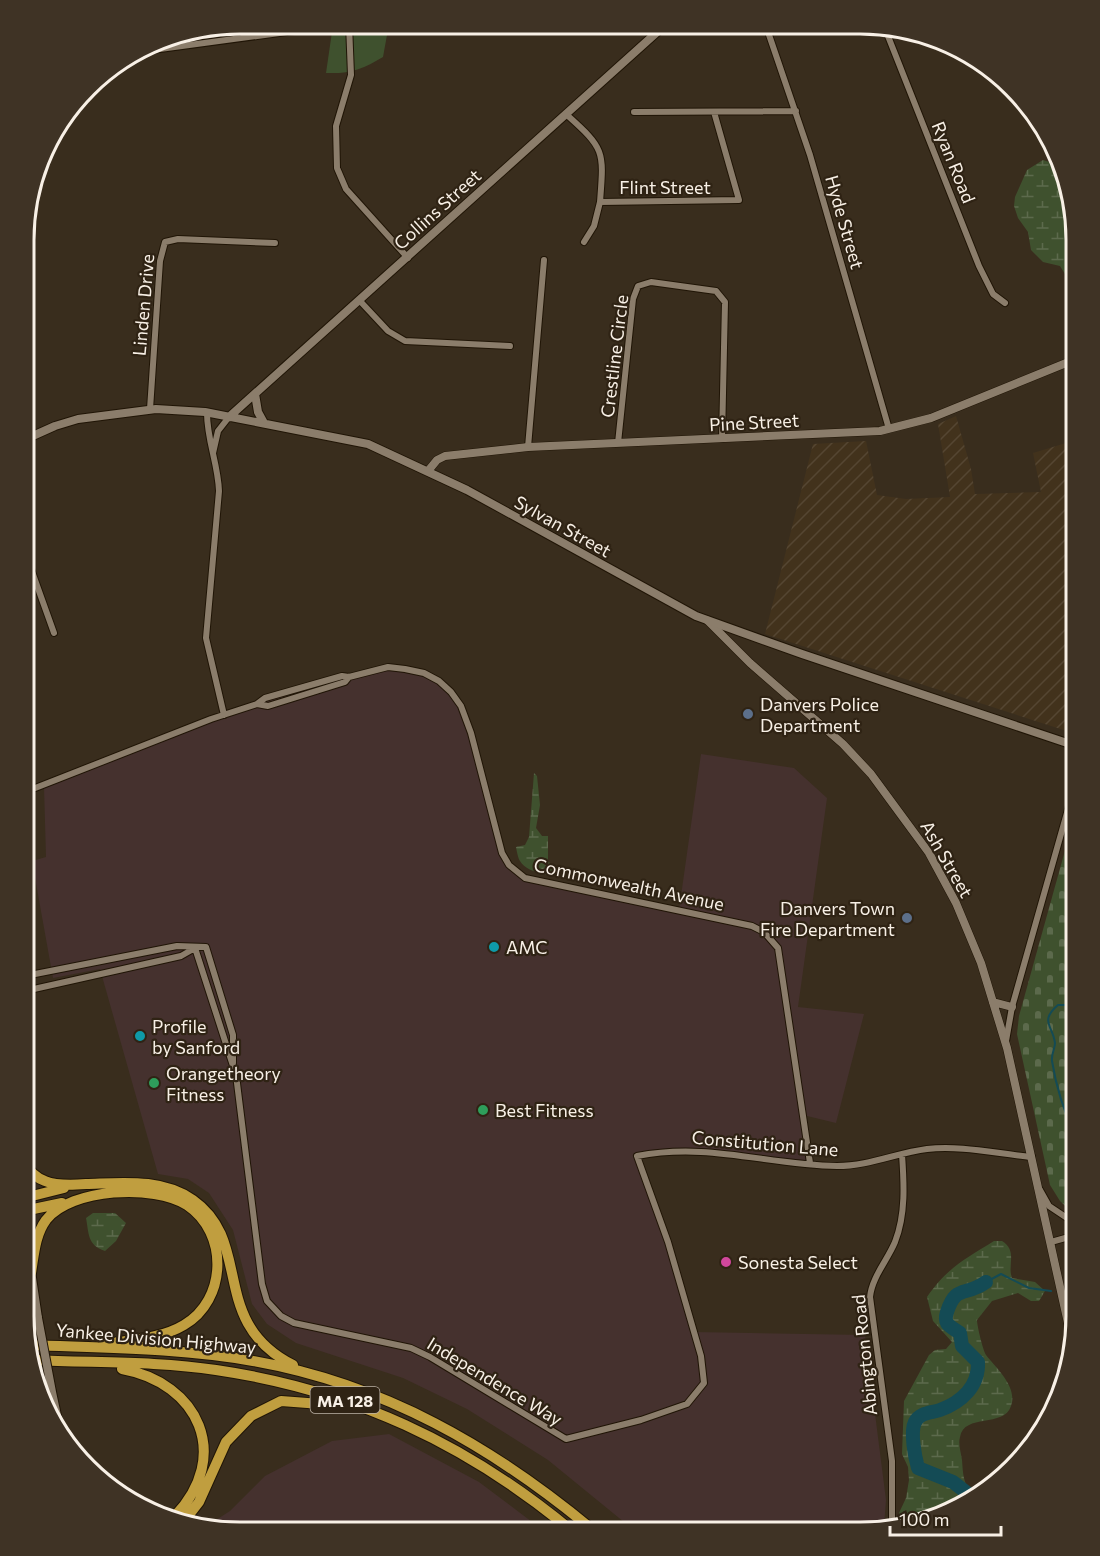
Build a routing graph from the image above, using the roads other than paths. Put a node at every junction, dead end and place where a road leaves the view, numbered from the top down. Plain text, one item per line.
1 (655, 34) edge
2 (769, 34) edge
3 (255, 35) edge
4 (348, 35) edge
5 (888, 36) edge
6 (172, 47) edge
7 (796, 111) junction
8 (634, 112) dead end
9 (714, 112) junction
10 (567, 115) junction
11 (600, 202) junction
12 (584, 242) dead end
13 (275, 243) dead end
14 (408, 258) junction
15 (544, 260) dead end
16 (360, 301) junction
17 (1005, 303) dead end
18 (510, 346) dead end
19 (1066, 363) edge
20 (255, 394) junction
21 (150, 409) junction
22 (207, 412) junction
23 (229, 417) junction
24 (264, 423) junction
25 (889, 429) junction
26 (34, 435) edge
27 (722, 438) junction
28 (618, 443) junction
29 (528, 447) junction
30 (213, 454) junction
31 (428, 471) junction
32 (34, 577) edge
33 (708, 621) junction
34 (54, 633) dead end
35 (224, 715) junction
36 (1066, 742) edge
37 (34, 789) edge
38 (1065, 818) edge
39 (195, 948) junction
40 (34, 974) edge
41 (34, 989) edge
42 (993, 1002) junction
43 (1012, 1007) junction
44 (1007, 1048) junction
45 (233, 1067) junction
46 (902, 1154) junction
47 (637, 1156) joint
48 (1032, 1157) junction
49 (810, 1163) junction
50 (34, 1174) edge
51 (79, 1185) junction
52 (1038, 1185) junction
53 (34, 1196) edge
54 (70, 1201) junction
55 (34, 1209) edge
56 (1065, 1217) edge
57 (1065, 1238) edge
58 (1050, 1242) junction
59 (34, 1260) edge
60 (34, 1292) edge
61 (1065, 1310) edge
62 (37, 1345) edge
63 (84, 1347) junction
64 (39, 1360) edge
65 (86, 1362) junction
66 (312, 1375) junction
67 (54, 1402) edge
68 (369, 1409) junction
69 (179, 1511) edge
70 (189, 1514) edge
71 (892, 1519) edge
72 (561, 1522) edge
73 (582, 1522) edge

1 - 10 main road, Collins Street
2 - 7 street, Hyde Street
3 - 6 street
4 - 14 street
5 - 17 street, Ryan Road
7 - 9 street
7 - 25 street, Hyde Street
8 - 9 street
9 - 11 street, Flint Street
10 - 11 street, Flint Street
10 - 14 main road, Collins Street
11 - 12 street
13 - 21 street, Linden Drive
14 - 16 main road, Collins Street
15 - 29 street
16 - 18 street
16 - 20 main road, Collins Street
19 - 25 street, Pine Street
20 - 23 main road, Collins Street
20 - 24 main road
21 - 22 main road, Sylvan Street
21 - 26 main road, Sylvan Street
22 - 23 main road, Sylvan Street
22 - 30 street
23 - 24 main road, Sylvan Street
23 - 30 street
24 - 31 main road, Sylvan Street
25 - 27 street, Pine Street
27 - 28 street, Pine Street
27 - 28 street, Crestline Circle
28 - 29 street, Pine Street
29 - 31 street, Pine Street
30 - 35 street
31 - 33 main road, Sylvan Street
32 - 34 street
33 - 36 main road, Sylvan Street
33 - 42 street, Ash Street
35 - 37 street, Commonwealth Avenue
35 - 49 street, Commonwealth Avenue
38 - 43 street
39 - 40 street, Independence Way
39 - 41 street, Independence Way
39 - 45 street, Independence Way
39 - 45 street, Independence Way
42 - 43 street
42 - 44 street, Ash Street
43 - 44 street
44 - 48 street, Ash Street
45 - 47 street, Independence Way
46 - 48 street, Constitution Lane
46 - 49 street, Constitution Lane
46 - 71 street, Abington Road
47 - 49 street, Constitution Lane
48 - 52 street, Ash Street
50 - 51 highway
51 - 53 highway
51 - 66 highway
52 - 56 street, Ash Street
52 - 58 street, Ash Street
54 - 55 highway
54 - 59 highway
54 - 63 highway
57 - 58 street
58 - 61 street, Ash Street
60 - 67 main road, bridge
62 - 63 highway, Yankee Division Highway / MA 128
63 - 66 highway, Yankee Division Highway / MA 128
64 - 65 highway, Yankee Division Highway / MA 128
65 - 68 highway, Yankee Division Highway / MA 128
65 - 69 highway
66 - 73 highway, Yankee Division Highway / MA 128
68 - 70 highway
68 - 72 highway, Yankee Division Highway / MA 128

